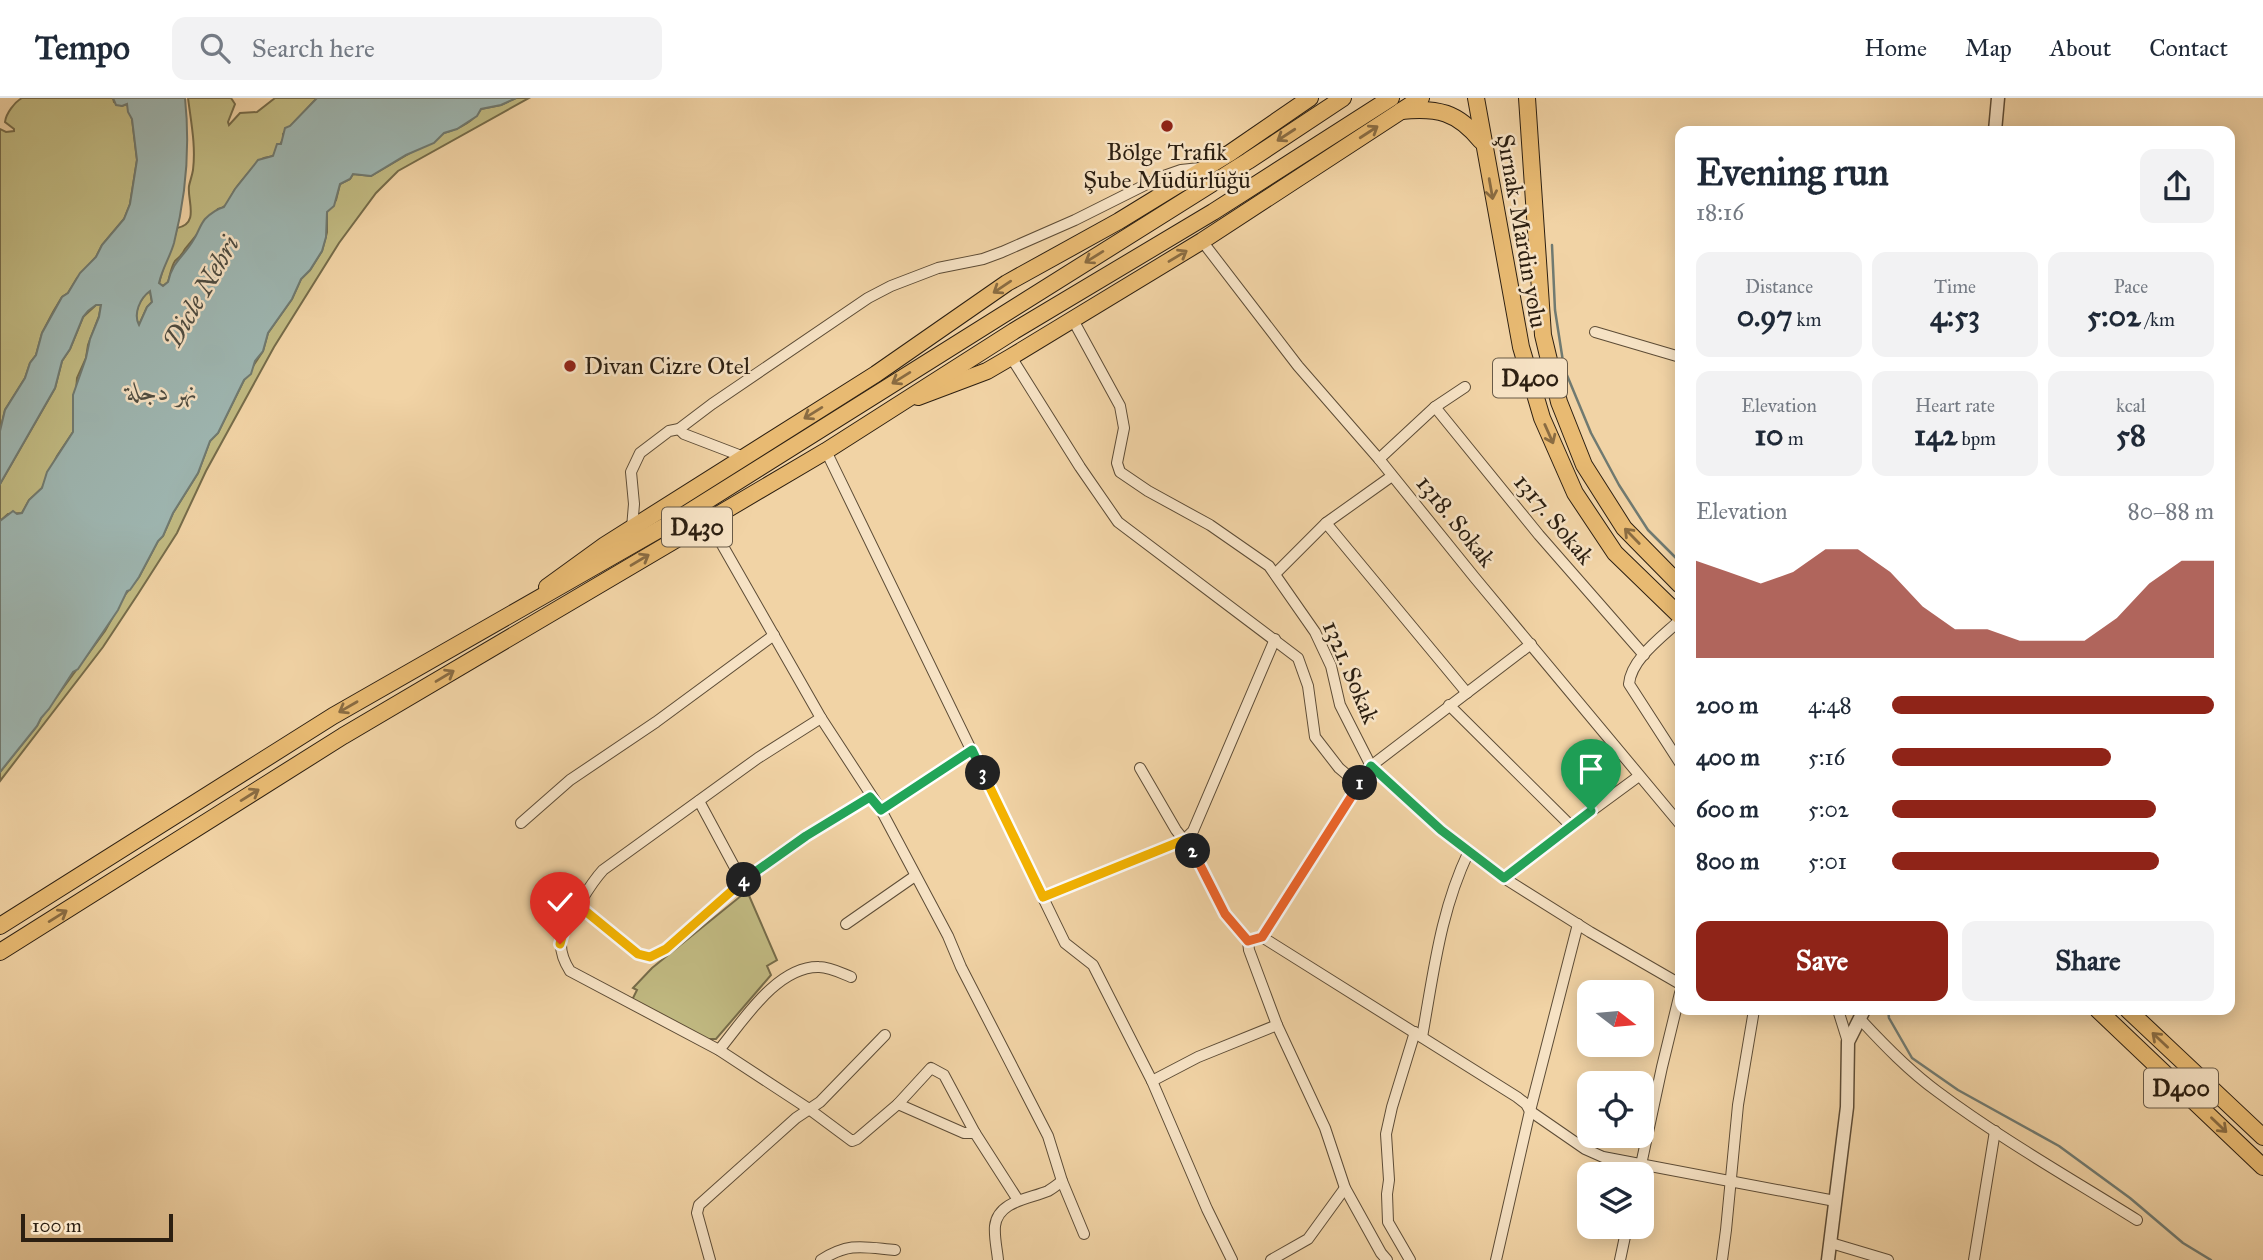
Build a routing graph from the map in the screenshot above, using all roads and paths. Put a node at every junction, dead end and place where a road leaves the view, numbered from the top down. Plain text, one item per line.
1 (1310, 98) edge
2 (1343, 98) edge
3 (1421, 98) edge
4 (1476, 98) edge
5 (1998, 98) edge
6 (1528, 101) edge
7 (1396, 105) edge
8 (1995, 126) edge
9 (1483, 143) junction
10 (1205, 168) junction
11 (1202, 241) junction
12 (1073, 320) junction
13 (1595, 332) dead end
14 (1675, 356) edge
15 (1011, 357) junction
16 (1465, 387) dead end
17 (903, 403) junction
18 (1435, 407) junction
19 (679, 429) junction
20 (826, 451) junction
21 (744, 457) junction
22 (1379, 459) junction
23 (1392, 476) junction
24 (708, 520) junction
25 (1326, 523) junction
26 (631, 529) junction
27 (1275, 574) junction
28 (1675, 580) edge
29 (1675, 613) edge
30 (501, 620) junction
31 (1675, 623) edge
32 (774, 635) junction
33 (1275, 639) junction
34 (1531, 644) junction
35 (1644, 655) junction
36 (1467, 693) junction
37 (1449, 705) junction
38 (821, 718) junction
39 (972, 750) junction
40 (1675, 754) edge
41 (1371, 766) junction
42 (1140, 768) dead end
43 (1639, 776) junction
44 (1359, 785) junction
45 (870, 797) junction
46 (699, 802) junction
47 (881, 810) junction
48 (1675, 818) edge
49 (521, 823) dead end
50 (1570, 826) junction
51 (1184, 840) junction
52 (1469, 851) junction
53 (915, 876) junction
54 (1504, 878) junction
55 (742, 881) junction
56 (1043, 897) junction
57 (578, 905) junction
58 (846, 924) dead end
59 (1578, 924) junction
60 (0, 926) edge
61 (1262, 937) junction
62 (1248, 941) junction
63 (0, 952) edge
64 (850, 977) dead end
65 (1675, 981) edge
66 (1675, 1013) edge
67 (1753, 1015) edge
68 (1840, 1015) edge
69 (1862, 1015) edge
70 (1863, 1015) edge
71 (2103, 1015) edge
72 (2133, 1015) edge
73 (1277, 1025) junction
74 (885, 1035) dead end
75 (1418, 1035) junction
76 (1848, 1042) junction
77 (719, 1050) junction
78 (1152, 1081) junction
79 (898, 1104) junction
80 (809, 1109) junction
81 (1530, 1111) junction
82 (1995, 1131) junction
83 (975, 1133) junction
84 (2263, 1137) edge
85 (1617, 1162) edge
86 (1642, 1162) edge
87 (2263, 1167) edge
88 (1654, 1172) edge
89 (1062, 1181) junction
90 (1732, 1181) junction
91 (1345, 1188) junction
92 (1018, 1200) junction
93 (1835, 1201) junction
94 (2137, 1220) dead end
95 (1084, 1234) dead end
96 (1625, 1239) edge
97 (1831, 1243) junction
98 (895, 1250) dead end
99 (710, 1260) edge
100 (821, 1260) edge
101 (998, 1260) edge
102 (1232, 1260) edge
103 (1271, 1260) edge
104 (1387, 1260) edge
105 (1410, 1260) edge
106 (1496, 1260) edge
107 (1620, 1260) edge
108 (1721, 1260) edge
109 (1828, 1260) edge
110 (1888, 1260) edge
111 (1974, 1260) edge

1 - 10 main road
2 -> 30 main road, D430
3 - 7 main road
4 - 9 main road, Şırnak-Mardin yolu / D400
5 - 8 street
28 -> 6 main road, Şırnak-Mardin yolu / D400
7 - 9 main road
11 -> 7 main road
7 - 17 main road, D430
9 -> 29 main road, Şırnak-Mardin yolu / D400
10 - 19 street
10 -> 21 main road
12 -> 11 main road
11 - 22 street, 1318. Sokak
12 - 15 main road
12 - 27 street, 1321. Sokak
13 - 14 street
15 - 17 main road
15 - 33 street
16 - 18 street
17 - 20 main road, D430
18 - 22 street
18 - 35 street, 1317. Sokak
19 - 21 street
19 - 26 street
20 - 24 main road, D430
20 - 39 street
21 - 26 main road
22 - 23 street, 1318. Sokak
23 - 25 street
23 - 34 street, 1318. Sokak
24 - 32 street
63 -> 24 main road, D430
25 - 27 street
25 - 36 street
26 - 30 main road
27 - 41 street, 1321. Sokak
30 -> 60 main road, D430
31 - 35 street
32 - 38 street
32 - 49 street
33 - 44 street
33 - 51 street
34 - 36 street
34 - 43 street, 1318. Sokak
35 - 40 street
36 - 37 street
37 - 41 street
37 - 50 street
38 - 45 street
38 - 46 street
39 - 47 street
39 - 56 street
41 - 44 street
41 - 52 street, 1321. Sokak
42 - 51 street
43 - 48 street, 1318. Sokak
43 - 50 street
44 - 61 street
45 - 47 street
45 - 55 street
46 - 55 street
46 - 57 street
47 - 53 street
50 - 54 street
51 - 56 street
51 - 62 street
52 - 54 street, 1321. Sokak
52 - 75 street
53 - 58 street
53 - 89 street
54 - 59 street, 1321. Sokak
55 - 57 street
56 - 78 street
57 - 77 street
59 - 65 street, 1321. Sokak
59 - 81 street
61 - 62 street
61 - 75 street
62 - 73 street
64 - 77 street
66 - 86 street
67 - 90 street
68 - 76 street
69 - 76 street
70 - 82 street
71 -> 87 main road, D400
84 -> 72 main road, D400
73 - 78 street
73 - 91 street
74 - 80 street
75 - 81 street
75 - 105 street
76 - 93 street
77 - 80 street
78 - 102 street
79 - 80 street
79 - 83 street
79 - 83 street
80 - 99 street
81 - 85 street
81 - 106 street
82 - 94 street
82 - 111 street
83 - 92 street
88 - 90 street
89 - 92 street
89 - 95 street
90 - 93 street
90 - 108 street
91 - 103 street
91 - 104 street
92 - 101 street
93 - 97 street
96 - 107 street
97 - 109 street
97 - 110 street
98 - 100 street

